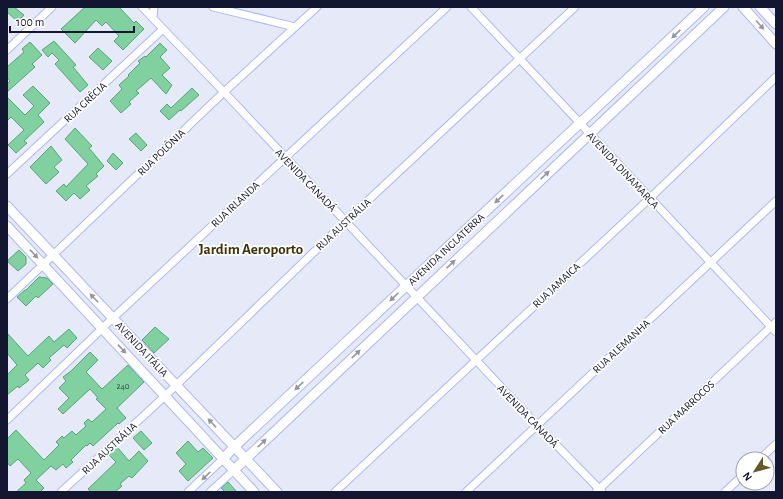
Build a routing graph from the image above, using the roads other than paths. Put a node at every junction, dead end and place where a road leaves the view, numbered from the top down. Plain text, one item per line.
1 (52, 7) edge
2 (142, 7) edge
3 (154, 7) edge
4 (214, 7) edge
5 (317, 7) edge
6 (447, 7) edge
7 (470, 7) edge
8 (575, 7) edge
9 (704, 7) edge
10 (724, 7) edge
11 (743, 7) edge
12 (760, 7) edge
13 (153, 17) junction
14 (776, 24) edge
15 (295, 27) junction
16 (163, 29) junction
17 (776, 44) edge
18 (7, 50) edge
19 (519, 60) junction
20 (776, 77) edge
21 (224, 92) junction
22 (580, 124) junction
23 (590, 134) junction
24 (285, 158) junction
25 (7, 174) edge
26 (649, 198) junction
27 (776, 201) edge
28 (7, 206) edge
29 (346, 221) junction
30 (7, 226) edge
31 (53, 256) junction
32 (709, 262) junction
33 (44, 265) junction
34 (406, 285) junction
35 (417, 296) junction
36 (7, 299) edge
37 (113, 318) junction
38 (774, 327) edge
39 (102, 328) junction
40 (476, 360) junction
41 (176, 385) junction
42 (165, 396) junction
43 (7, 420) edge
44 (537, 425) junction
45 (776, 444) edge
46 (234, 447) junction
47 (769, 451) edge
48 (246, 458) junction
49 (223, 460) junction
50 (234, 470) junction
51 (735, 483) edge
52 (599, 491) edge
53 (61, 492) edge
54 (188, 492) edge
55 (210, 492) edge
56 (254, 492) edge
57 (278, 492) edge
58 (335, 492) edge
59 (466, 492) edge
60 (725, 492) edge

1 - 18 street
2 - 13 street, AVENIDA CANADÁ
3 - 13 street
4 - 15 street
5 - 15 street, RUA POLÔNIA
6 - 24 street, RUA IRLANDA
7 - 19 street, AVENIDA DINAMARCA
8 - 19 street, RUA AUSTRÁLIA
9 -> 22 street, AVENIDA INGLATERRA
10 - 23 street, AVENIDA INGLATERRA
11 -> 17 street
12 - 14 street
13 - 16 street, AVENIDA CANADÁ
15 - 21 street, RUA POLÔNIA
16 - 21 street, AVENIDA CANADÁ
16 - 25 street, RUA GRÉCIA
19 - 22 street, AVENIDA DINAMARCA
19 - 29 street, RUA AUSTRÁLIA
20 - 26 street, RUA JAMAICA
21 - 24 street, AVENIDA CANADÁ
21 - 31 street, RUA POLÔNIA
22 - 23 street, AVENIDA DINAMARCA
22 -> 34 street, AVENIDA INGLATERRA
23 - 26 street, AVENIDA DINAMARCA
35 -> 23 street, AVENIDA INGLATERRA
24 - 29 street, AVENIDA CANADÁ
24 - 37 street, RUA IRLANDA
26 - 32 street, AVENIDA DINAMARCA
26 - 40 street, RUA JAMAICA
27 - 32 street, RUA ALEMANHA
28 - 31 street, AVENIDA ITÁLIA
29 - 34 street, AVENIDA CANADÁ
29 - 41 street, RUA AUSTRÁLIA
30 -> 33 street, AVENIDA ITÁLIA
31 - 33 street, RUA POLÔNIA
37 -> 31 street, AVENIDA ITÁLIA
32 - 38 street, AVENIDA DINAMARCA
32 - 44 street, RUA ALEMANHA
33 - 36 street, RUA POLÔNIA
33 - 39 street, AVENIDA ITÁLIA
34 - 35 street, AVENIDA CANADÁ
34 -> 46 street, AVENIDA INGLATERRA
35 - 40 street, AVENIDA CANADÁ
48 -> 35 street, AVENIDA INGLATERRA
37 - 39 street, RUA IRLANDA
37 - 41 street, AVENIDA ITÁLIA
38 - 52 street, RUA MARROCOS
39 -> 42 street, AVENIDA ITÁLIA
39 - 43 street, RUA IRLANDA
40 - 44 street, AVENIDA CANADÁ
40 - 58 street, RUA JAMAICA
41 - 42 street, RUA AUSTRÁLIA
46 -> 41 street, AVENIDA ITÁLIA
42 - 49 street, AVENIDA ITÁLIA
42 - 53 street, RUA AUSTRÁLIA
44 - 52 street, AVENIDA CANADÁ
44 - 59 street, RUA ALEMANHA
45 - 47 street
46 - 48 street, AVENIDA ITÁLIA
46 - 49 street, AVENIDA INGLATERRA
48 - 50 street, AVENIDA INGLATERRA
48 - 57 street, AVENIDA ITÁLIA
49 - 50 street, AVENIDA ITÁLIA
49 -> 54 street, AVENIDA INGLATERRA
50 - 55 street, AVENIDA INGLATERRA
50 - 56 street, AVENIDA ITÁLIA
51 - 60 street

